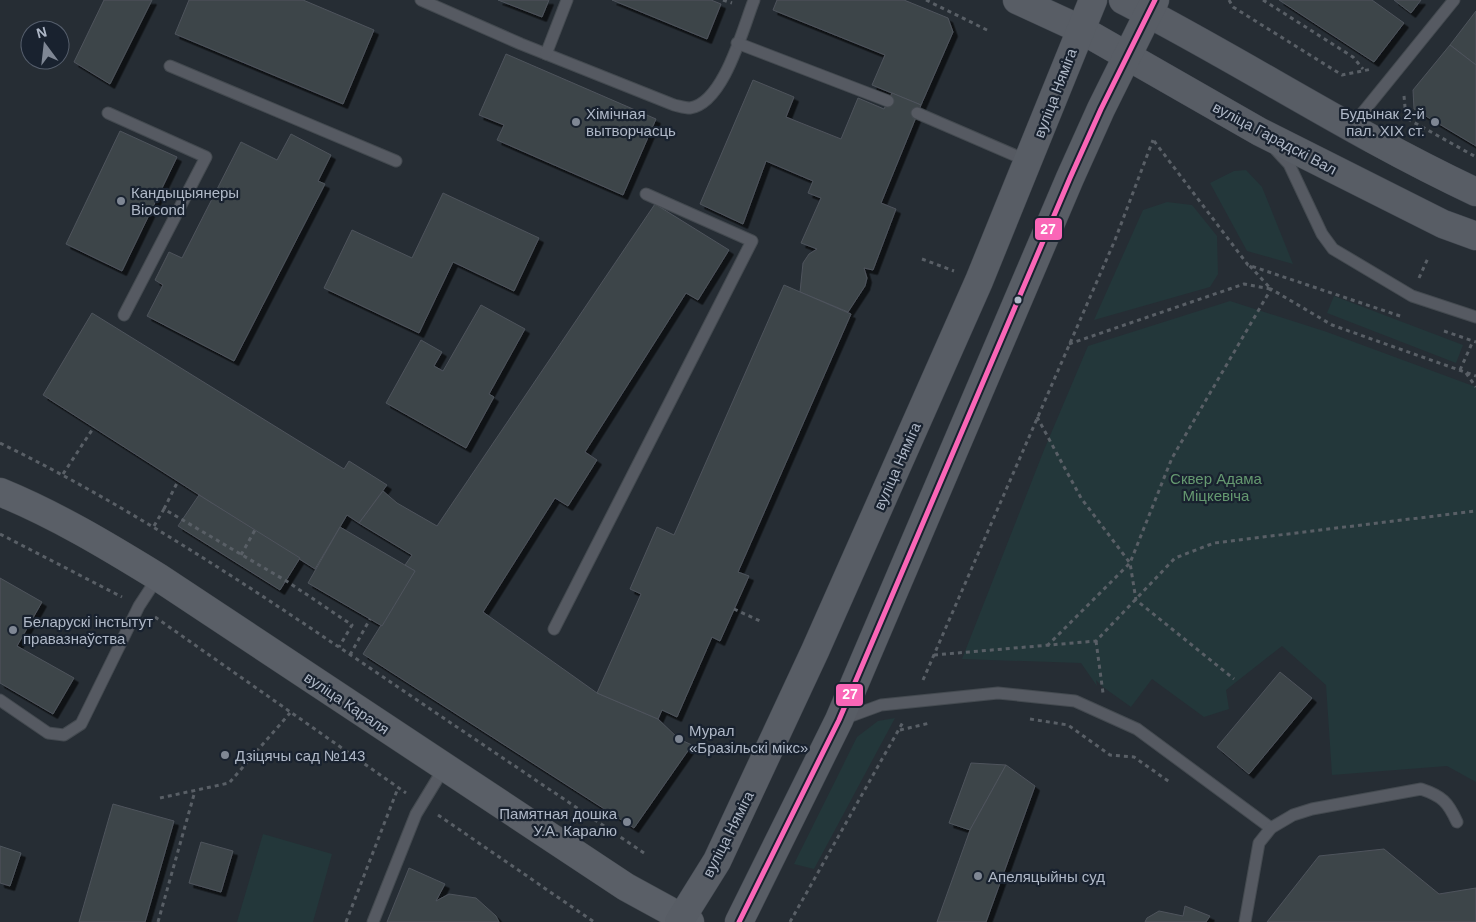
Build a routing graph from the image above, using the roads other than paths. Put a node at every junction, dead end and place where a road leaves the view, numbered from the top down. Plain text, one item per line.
1 (421, 0) edge
2 (567, 0) edge
3 (754, 0) edge
4 (1017, 0) edge
5 (1092, 0) edge
6 (1123, 0) edge
7 (1454, 0) edge
8 (1152, 7) edge
9 (1080, 29) junction
10 (737, 44) junction
11 (546, 54) junction
12 (1128, 55) junction
13 (170, 66) dead end
14 (888, 101) dead end
15 (108, 113) dead end
16 (918, 113) dead end
17 (1351, 128) junction
18 (1260, 132) junction
19 (396, 161) dead end
20 (1029, 162) junction
21 (1476, 192) edge
22 (646, 194) dead end
23 (1476, 236) edge
24 (124, 315) dead end
25 (1476, 317) edge
26 (0, 492) edge
27 (158, 577) junction
28 (554, 629) dead end
29 (0, 700) edge
30 (839, 720) junction
31 (444, 768) junction
32 (1457, 822) dead end
33 (1271, 828) junction
34 (684, 920) edge
35 (373, 922) edge
36 (739, 922) edge
37 (1245, 922) edge

1 - 11 lane
2 - 11 lane
3 - 10 lane
4 - 9 main road, вуліца Гарадскі Вал
5 - 9 main road, вуліца Няміга
6 - 8 main road
7 - 17 lane
8 - 12 main road
8 - 17 main road
9 - 12 main road, вуліца Гарадскі Вал
9 - 20 main road, вуліца Няміга
10 - 11 lane
10 - 14 lane
12 - 18 main road, вуліца Гарадскі Вал
12 - 30 main road
13 - 19 lane
15 - 24 lane
16 - 20 lane
17 - 21 main road
18 - 23 main road, вуліца Гарадскі Вал
18 - 25 lane
20 - 34 main road, вуліца Няміга
22 - 28 lane
26 - 27 main road, вуліца Караля
27 - 29 lane
27 - 31 main road, вуліца Караля
30 - 33 lane
30 - 36 main road
31 - 34 main road, вуліца Караля
31 - 35 lane
32 - 33 lane
33 - 37 lane

